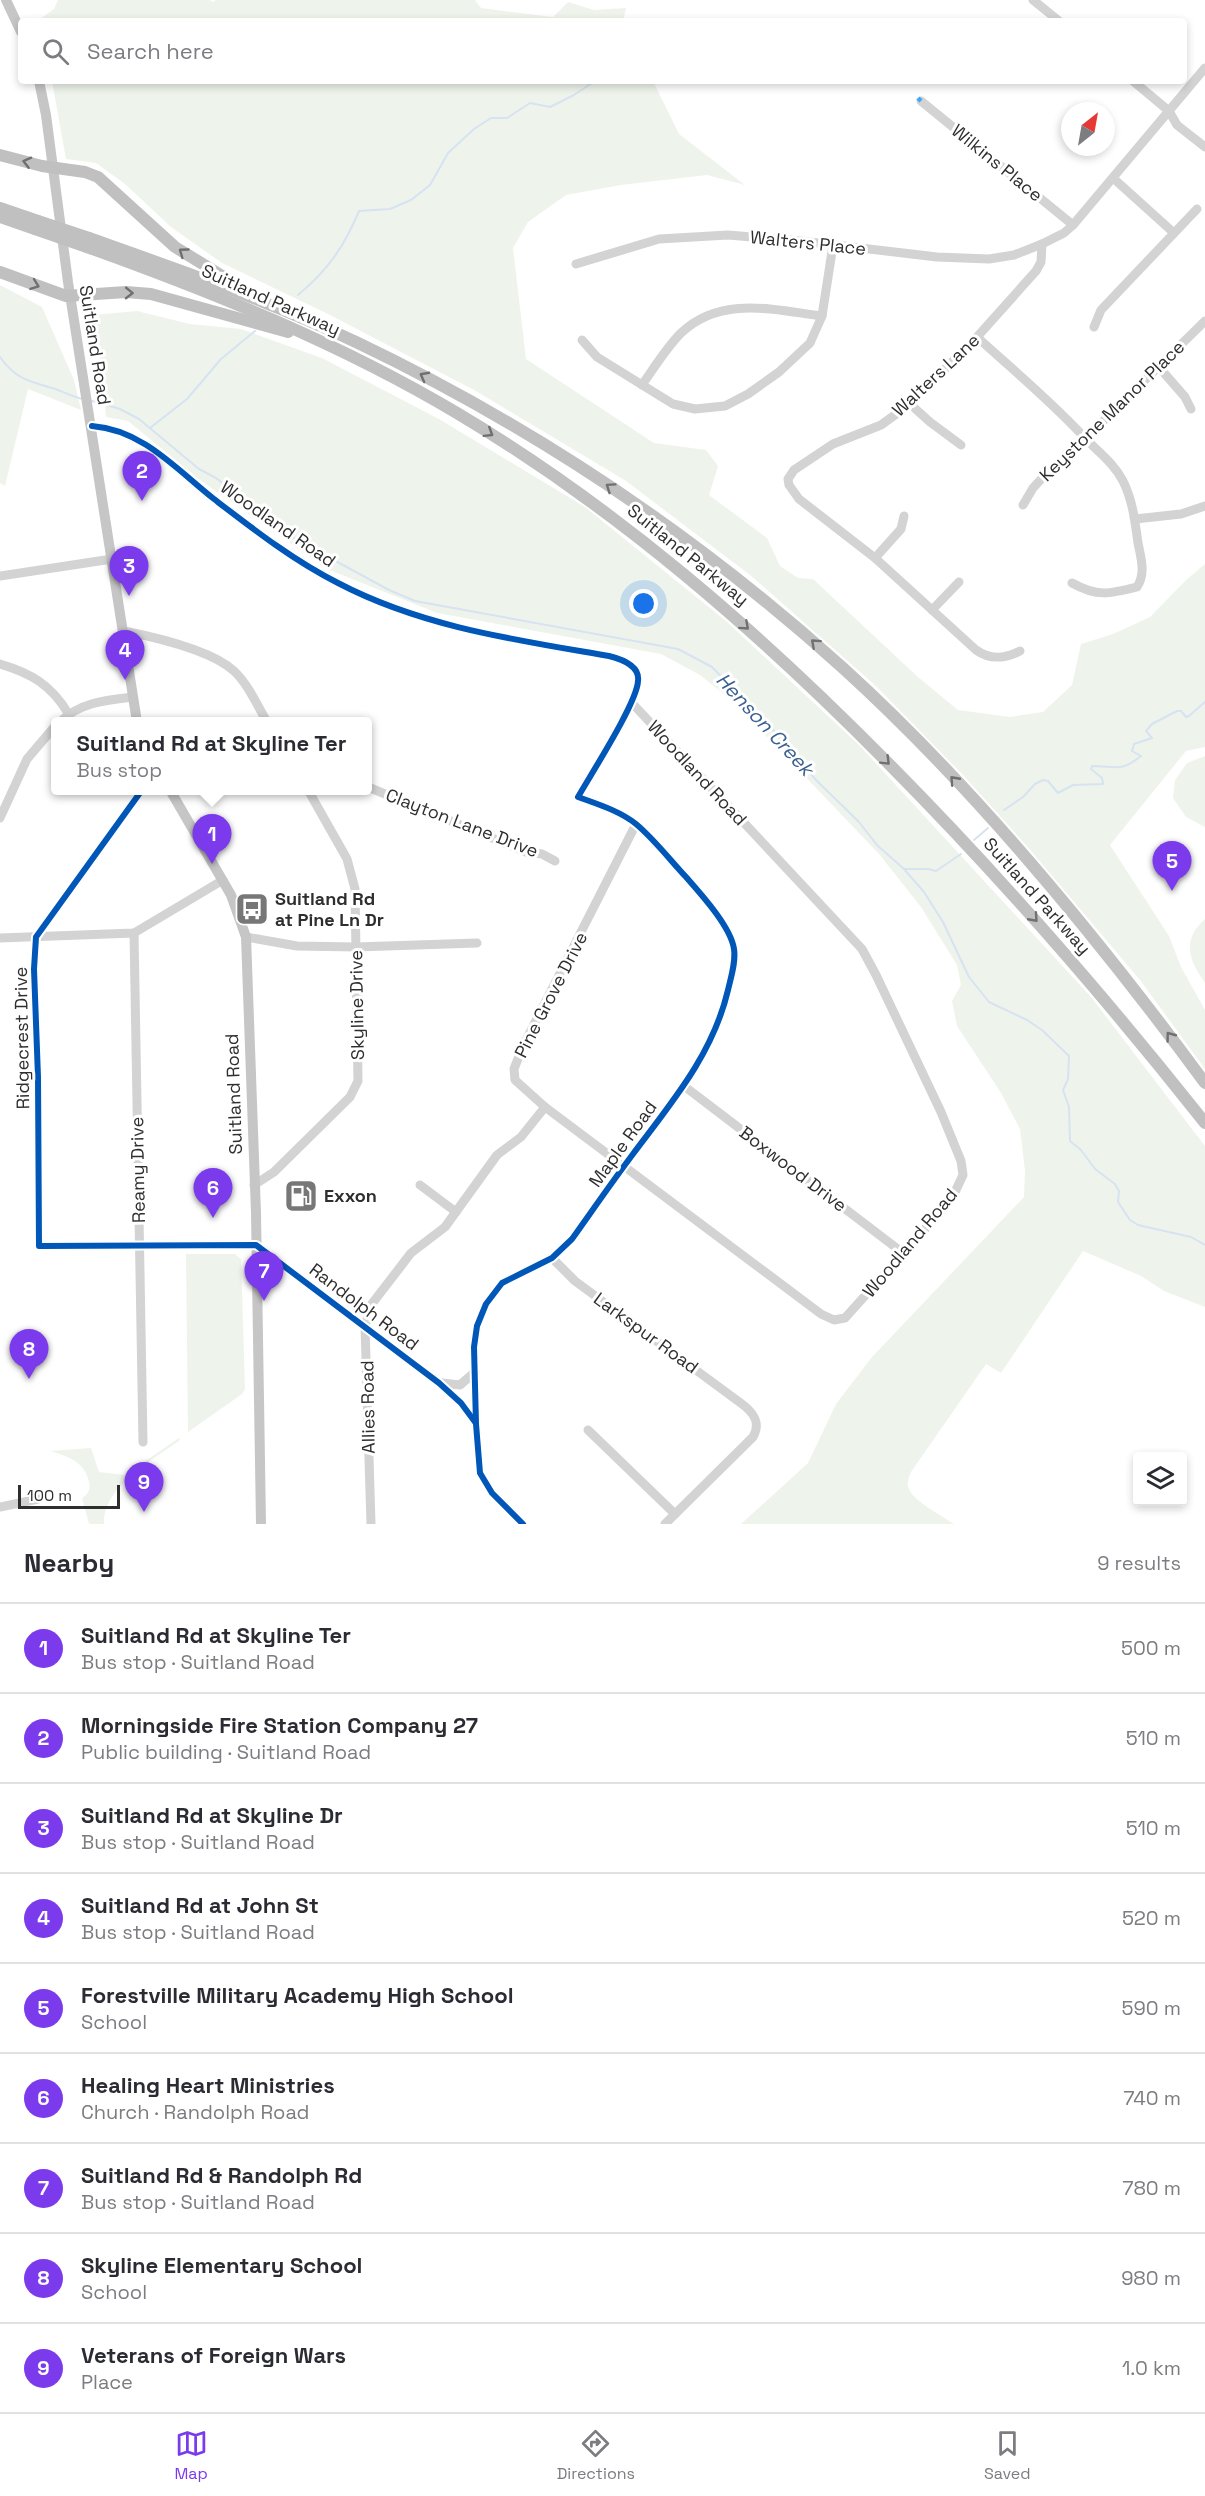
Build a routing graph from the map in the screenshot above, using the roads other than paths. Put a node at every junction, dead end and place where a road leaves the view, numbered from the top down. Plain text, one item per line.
1 (6, 0) edge
2 (1033, 0) edge
3 (1055, 18) edge
4 (18, 26) edge
5 (1205, 68) edge
6 (40, 84) edge
7 (1136, 84) edge
8 (917, 98) dead end
9 (1168, 111) junction
10 (1205, 147) edge
11 (0, 155) edge
12 (54, 168) junction
13 (1113, 178) junction
14 (0, 208) edge
15 (1197, 208) dead end
16 (0, 217) edge
17 (36, 225) junction
18 (1073, 225) junction
19 (1174, 233) junction
20 (88, 243) junction
21 (1042, 244) junction
22 (833, 245) junction
23 (576, 264) dead end
24 (0, 272) edge
25 (71, 296) junction
26 (822, 316) junction
27 (307, 320) junction
28 (1205, 321) edge
29 (1094, 327) dead end
30 (977, 337) junction
31 (582, 340) dead end
32 (359, 359) junction
33 (1158, 366) junction
34 (642, 385) junction
35 (910, 404) junction
36 (1191, 409) dead end
37 (92, 426) junction
38 (1085, 439) junction
39 (960, 445) dead end
40 (1023, 505) dead end
41 (1205, 506) edge
42 (904, 516) dead end
43 (1135, 519) junction
44 (874, 558) junction
45 (112, 559) junction
46 (0, 576) edge
47 (959, 582) dead end
48 (1072, 583) dead end
49 (932, 610) junction
50 (124, 631) junction
51 (1020, 651) dead end
52 (0, 664) edge
53 (133, 698) junction
54 (632, 702) junction
55 (68, 713) junction
56 (64, 717) edge
57 (136, 717) edge
58 (264, 717) edge
59 (51, 731) edge
60 (372, 789) edge
61 (138, 795) edge
62 (173, 795) edge
63 (311, 795) edge
64 (0, 818) edge
65 (636, 824) junction
66 (555, 861) dead end
67 (223, 880) junction
68 (134, 933) junction
69 (36, 937) junction
70 (246, 937) junction
71 (0, 938) edge
72 (477, 943) dead end
73 (356, 947) junction
74 (1205, 1083) edge
75 (684, 1086) junction
76 (545, 1107) junction
77 (1205, 1123) edge
78 (625, 1166) junction
79 (254, 1185) junction
80 (420, 1185) dead end
81 (456, 1212) junction
82 (139, 1244) junction
83 (256, 1245) junction
84 (903, 1252) junction
85 (552, 1258) junction
86 (791, 1291) joint
87 (366, 1326) junction
88 (475, 1372) junction
89 (439, 1383) junction
90 (476, 1424) junction
91 (588, 1430) dead end
92 (143, 1442) dead end
93 (38, 1499) dead end
94 (0, 1507) edge
95 (675, 1514) junction
96 (261, 1524) edge
97 (371, 1524) edge
98 (524, 1524) edge
99 (665, 1524) edge

1 - 4 main road
2 - 3 street
5 - 9 street
6 - 12 main road, Suitland Road
7 - 9 street
8 - 18 street, Wilkins Place
9 - 10 street
9 - 13 street
12 -> 11 highway
12 - 25 main road, Suitland Road
27 -> 12 highway
13 - 18 street
13 - 19 street
14 - 17 highway, Suitland Parkway
15 - 19 street
16 - 17 highway, Suitland Parkway
17 - 20 highway, Suitland Parkway, bridge
18 - 21 street
19 - 29 street
20 - 27 highway, Suitland Parkway
20 - 32 highway, Suitland Parkway
21 - 22 street, Walters Place
21 - 30 street, Walters Lane
22 - 23 street, Walters Place
22 - 26 street
24 -> 25 highway
25 -> 32 highway
25 - 37 main road, Suitland Road
26 - 34 street
26 - 34 street
74 -> 27 highway, Suitland Parkway
28 - 33 street, Keystone Manor Place
30 - 35 street, Walters Lane
30 - 38 street
31 - 34 street
32 -> 77 highway, Suitland Parkway
33 - 36 street
33 - 38 street, Keystone Manor Place
35 - 39 street
35 - 44 street, Walters Lane
37 - 45 main road, Suitland Road
37 - 54 street, Woodland Road
38 - 40 street, Keystone Manor Place
38 - 43 street
41 - 43 street
42 - 44 street
43 - 48 street
44 - 49 street, Walters Lane
45 - 46 street
45 - 50 main road, Suitland Road
47 - 49 street
49 - 51 street, Walters Lane
50 - 53 main road, Suitland Road
50 - 58 street
52 - 55 street
53 - 55 street
53 - 57 main road, Suitland Road
54 - 65 street, Maple Road
54 - 84 street, Woodland Road
55 - 56 street
59 - 64 street
60 - 66 street, Clayton Lane Drive
61 - 69 street
62 - 67 main road, Suitland Road
63 - 73 street, Skyline Drive
65 - 75 street, Maple Road
65 - 76 street, Pine Grove Drive
67 - 68 street
67 - 70 main road, Suitland Road
68 - 69 street
68 - 82 street, Reamy Drive
69 - 71 street
69 - 82 street, Ridgecrest Drive
70 - 73 street
70 - 79 main road, Suitland Road
72 - 73 street
73 - 79 street, Skyline Drive
75 - 78 street, Maple Road
75 - 84 street, Boxwood Drive
76 - 78 street, Pine Grove Drive
76 - 81 street, Allies Road
78 - 85 street, Maple Road
78 - 86 street, Pine Grove Drive
79 - 83 main road, Suitland Road
80 - 81 street
81 - 87 street, Allies Road
82 - 83 street
82 - 92 street, Reamy Drive
83 - 87 street, Randolph Road
83 - 96 main road, Suitland Road
84 - 86 street, Woodland Road
85 - 88 street, Maple Road
85 - 95 street, Larkspur Road
87 - 89 street, Randolph Road
87 - 97 street, Allies Road
88 - 89 street
88 - 90 street, Maple Road
89 - 90 street, Randolph Road
90 - 98 street, Maple Road
91 - 95 street
93 - 94 street
95 - 99 street

